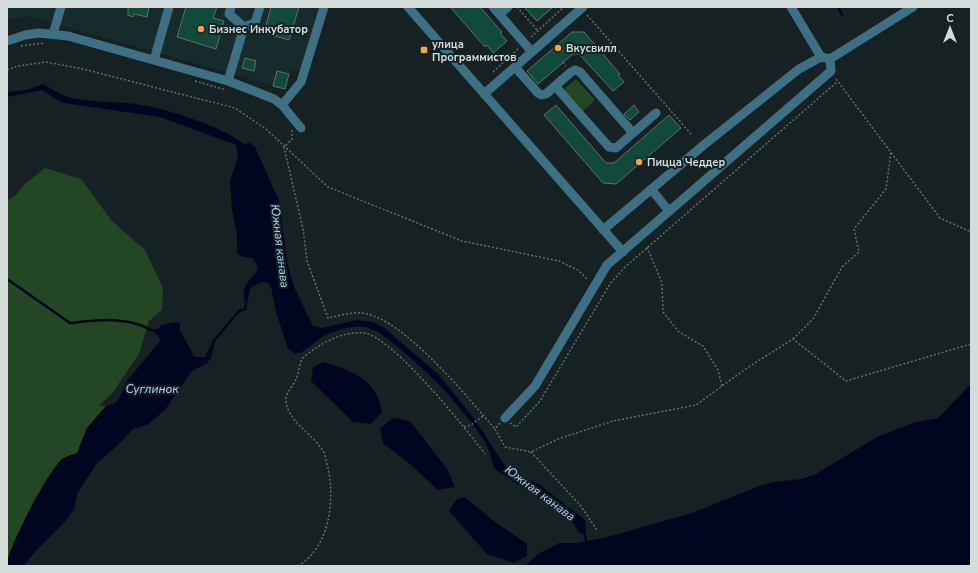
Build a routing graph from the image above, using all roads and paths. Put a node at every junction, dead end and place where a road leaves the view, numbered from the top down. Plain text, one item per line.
1 (61, 7) edge
2 (169, 7) edge
3 (231, 7) edge
4 (260, 7) edge
5 (324, 7) edge
6 (408, 7) edge
7 (493, 7) edge
8 (508, 7) edge
9 (517, 7) edge
10 (791, 7) edge
11 (913, 7) edge
12 (582, 8) edge
13 (499, 14) junction
14 (244, 26) junction
15 (538, 31) dead end
16 (51, 38) junction
17 (7, 41) edge
18 (611, 43) junction
19 (20, 46) dead end
20 (532, 52) junction
21 (601, 52) dead end
22 (826, 58) junction
23 (154, 60) junction
24 (515, 67) junction
25 (7, 70) edge
26 (831, 71) junction
27 (194, 81) dead end
28 (228, 81) junction
29 (837, 82) junction
30 (555, 86) junction
31 (232, 92) dead end
32 (484, 94) junction
33 (282, 105) junction
34 (656, 113) dead end
35 (301, 128) joint
36 (633, 133) junction
37 (692, 135) dead end
38 (284, 147) junction
39 (891, 152) junction
40 (650, 189) junction
41 (669, 211) junction
42 (603, 230) junction
43 (971, 232) edge
44 (647, 247) junction
45 (622, 252) junction
46 (594, 287) junction
47 (793, 340) junction
48 (971, 344) edge
49 (722, 386) junction
50 (483, 416) junction
51 (504, 418) junction
52 (464, 427) junction
53 (495, 429) junction
54 (531, 452) junction
55 (485, 454) dead end
56 (596, 530) dead end
57 (298, 566) edge

1 - 16 street
2 - 23 street
3 - 14 street
4 - 14 street
5 - 33 street
6 - 32 street
7 - 13 street
8 - 13 street
9 - 15 path
10 - 22 street
11 - 22 street
12 - 18 path
12 - 20 street
13 - 20 street
14 - 28 street
16 - 17 street
16 - 19 path
16 - 23 street
18 - 21 path
18 - 37 path
20 - 24 street
22 - 26 street
22 - 40 street
23 - 28 street
24 - 30 street
24 - 32 street
25 - 38 path
26 - 29 path
26 - 41 street
27 - 31 path
28 - 33 street
29 - 39 path
29 - 44 path
30 - 36 street
30 - 36 street
32 - 42 street
33 - 35 street
34 - 36 street
35 - 38 path
38 - 46 path
38 - 50 path
39 - 43 path
39 - 47 path
40 - 41 street
40 - 42 street
41 - 45 street
42 - 45 street
44 - 49 path
44 - 51 path
45 - 46 street
46 - 51 street
47 - 48 path
47 - 49 path
49 - 54 path
50 - 52 path
50 - 53 path
51 - 53 path
52 - 55 path
52 - 57 path
53 - 54 path
54 - 56 path

